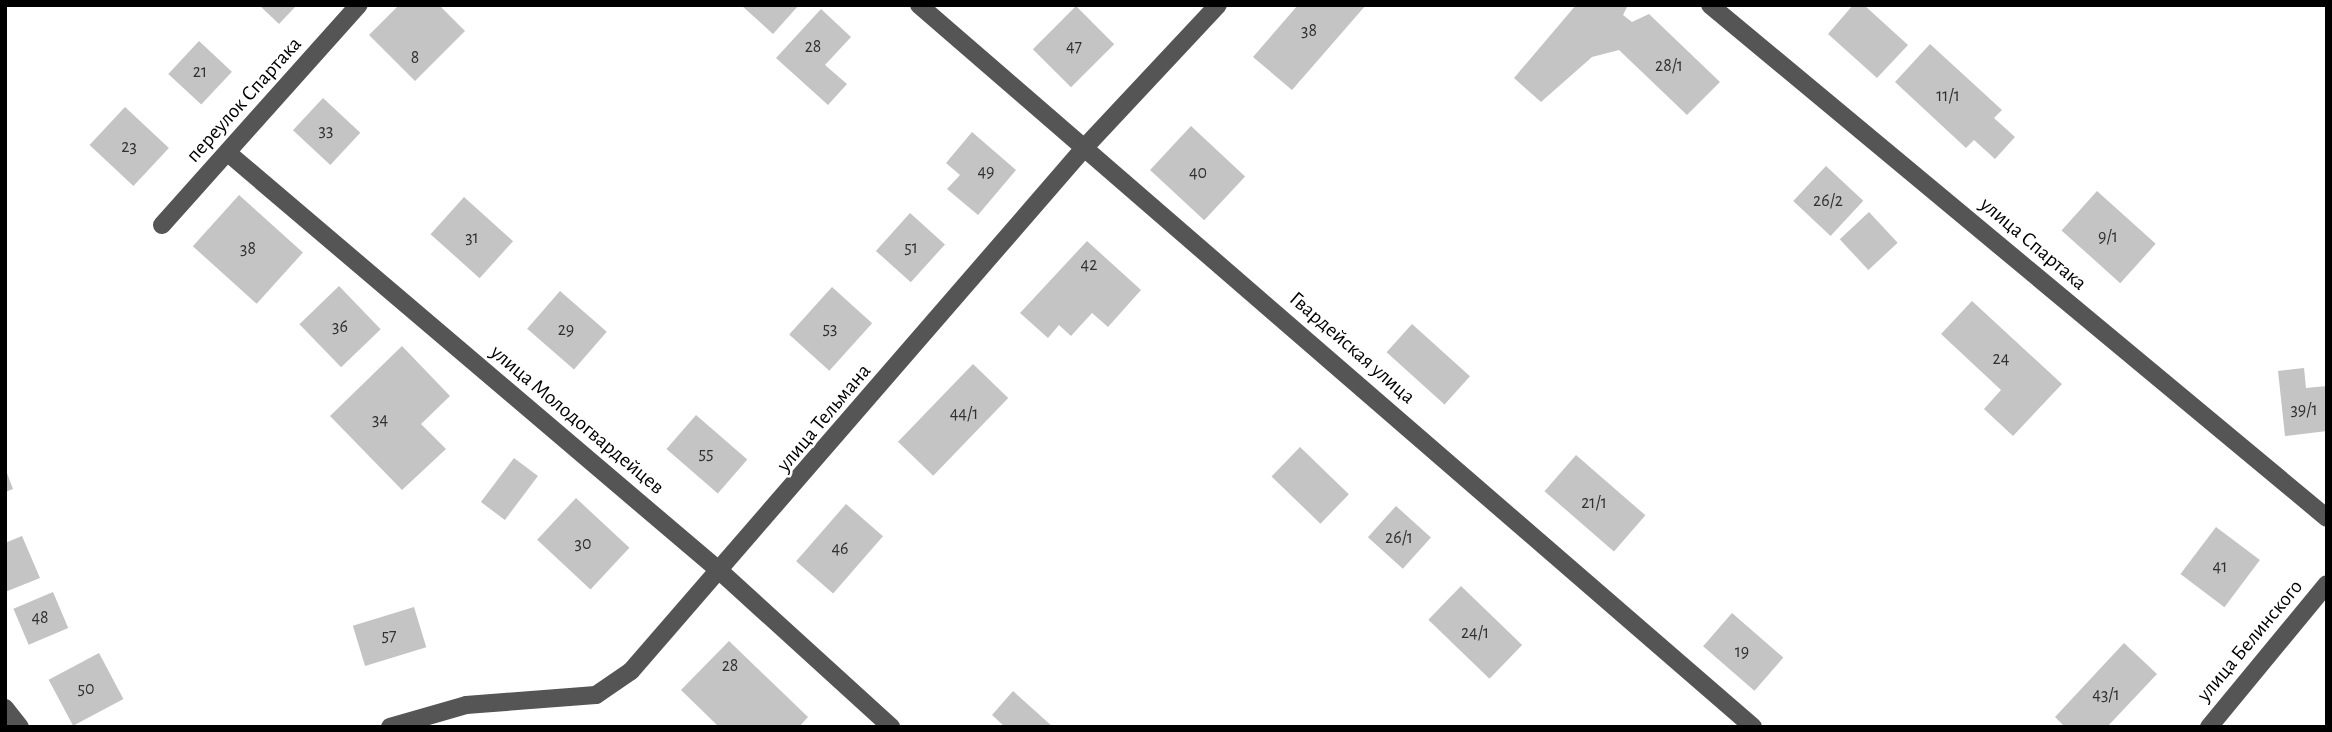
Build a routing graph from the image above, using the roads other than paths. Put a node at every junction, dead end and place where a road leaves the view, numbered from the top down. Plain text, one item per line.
1 (359, 5) edge
2 (919, 5) edge
3 (1219, 5) edge
4 (1710, 5) edge
5 (1086, 146) junction
6 (228, 153) junction
7 (162, 225) dead end
8 (2327, 518) edge
9 (722, 573) junction
10 (2327, 584) edge
11 (5, 708) edge
12 (20, 727) edge
13 (390, 727) edge
14 (891, 727) edge
15 (1754, 727) edge
16 (2209, 727) edge

1 - 6 street, переулок Спартака
2 - 5 street, Гвардейская улица
3 - 5 street, улица Тельмана
4 - 8 street, улица Спартака
5 - 9 street, улица Тельмана
5 - 15 street, Гвардейская улица
6 - 7 street, переулок Спартака
6 - 9 street, улица Молодогвардейцев
9 - 13 street, улица Тельмана
9 - 14 street, улица Молодогвардейцев
10 - 16 street, улица Белинского
11 - 12 street

